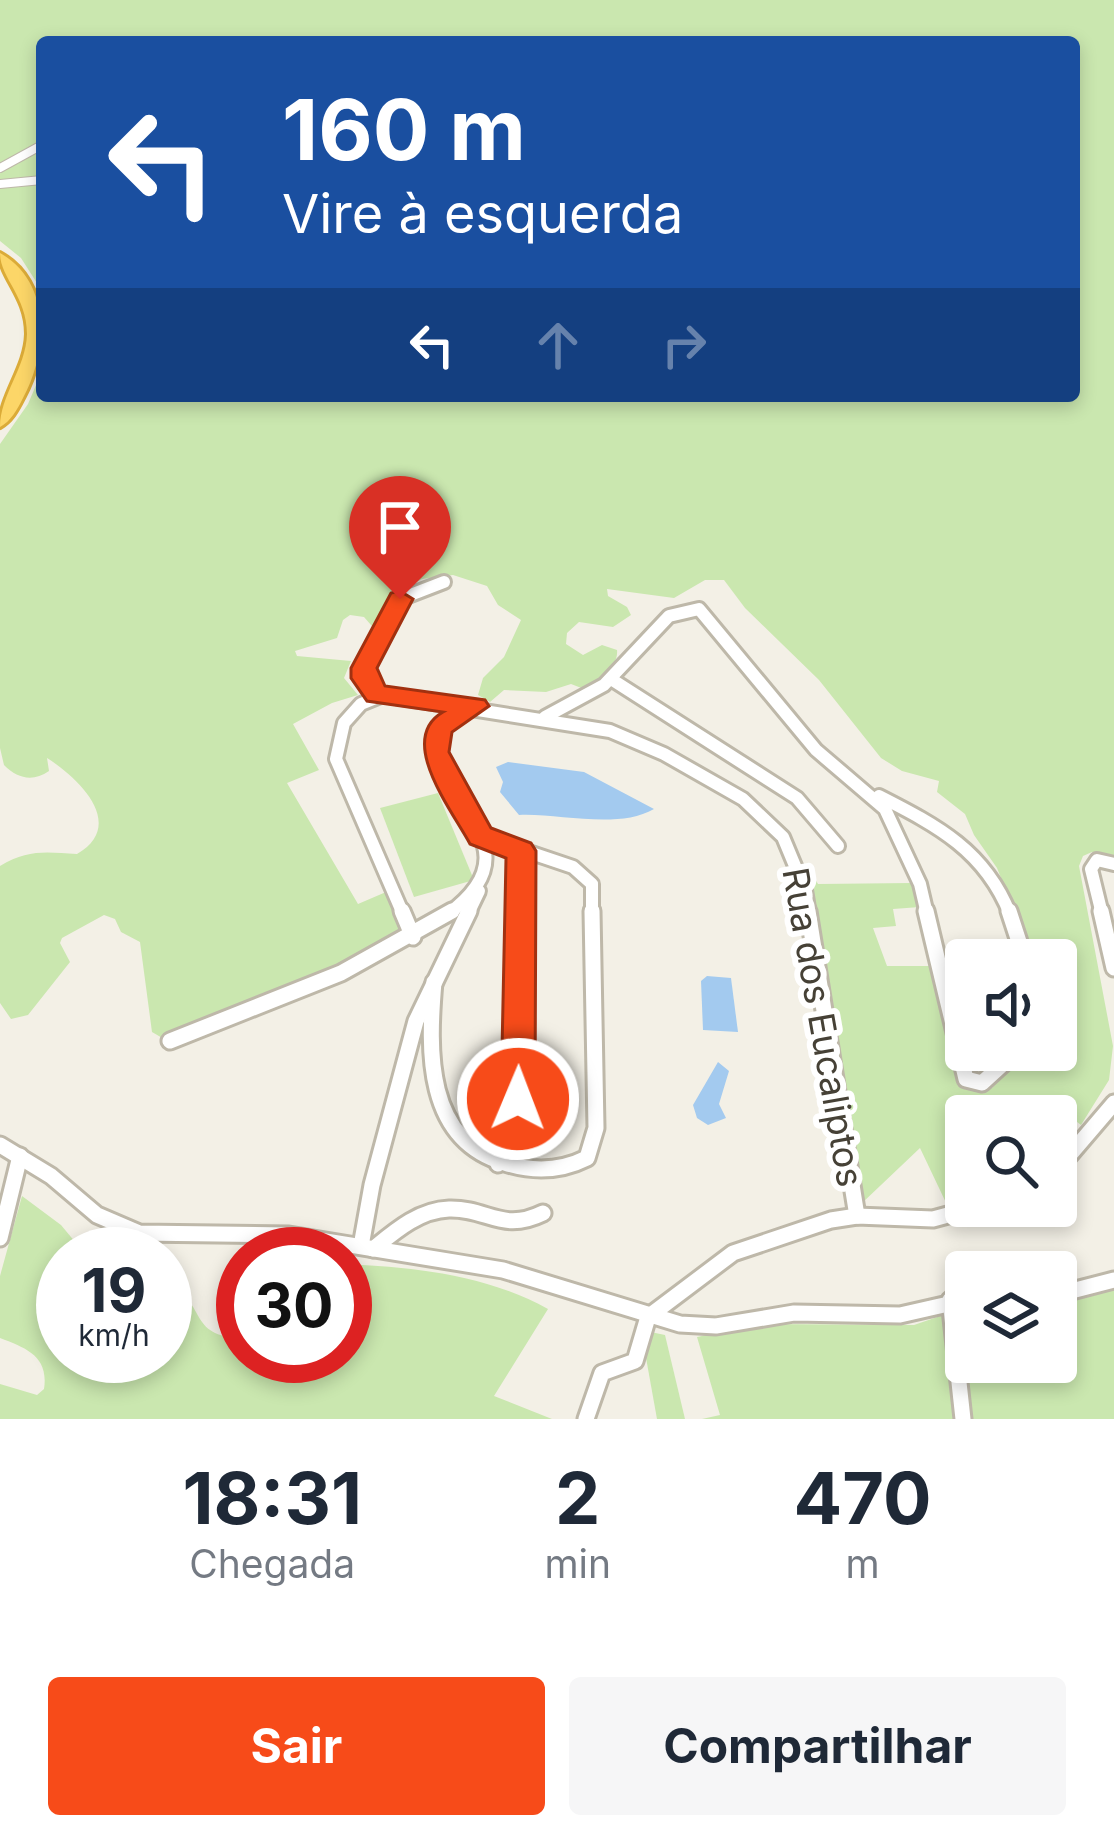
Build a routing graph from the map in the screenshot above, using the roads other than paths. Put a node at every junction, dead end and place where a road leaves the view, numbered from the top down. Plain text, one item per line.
1 (36, 148) edge
2 (0, 168) edge
3 (36, 181) edge
4 (0, 184) edge
5 (0, 257) edge
6 (0, 268) edge
7 (36, 323) edge
8 (36, 332) edge
9 (0, 406) edge
10 (0, 422) edge
11 (444, 582) dead end
12 (611, 679) junction
13 (377, 695) junction
14 (475, 706) junction
15 (544, 717) junction
16 (857, 785) junction
17 (481, 836) junction
18 (838, 846) dead end
19 (521, 851) junction
20 (1114, 864) edge
21 (484, 878) junction
22 (413, 938) junction
23 (1017, 939) edge
24 (1114, 968) edge
25 (434, 982) junction
26 (945, 989) edge
27 (170, 1042) dead end
28 (964, 1071) edge
29 (995, 1071) edge
30 (1114, 1103) edge
31 (0, 1145) edge
32 (1077, 1146) edge
33 (20, 1156) junction
34 (506, 1165) junction
35 (543, 1214) dead end
36 (857, 1216) junction
37 (945, 1216) edge
38 (369, 1227) edge
39 (216, 1234) edge
40 (0, 1238) edge
41 (372, 1245) edge
42 (372, 1249) edge
43 (1114, 1280) edge
44 (1077, 1290) edge
45 (945, 1303) edge
46 (648, 1317) junction
47 (961, 1383) edge
48 (586, 1419) edge
49 (963, 1419) edge

1 - 2 street
3 - 4 street
5 - 7 highway
6 - 9 highway
8 - 10 highway
11 - 13 street
12 - 15 street
12 - 16 street
12 - 18 street
13 - 14 street, Rua dos Eucaliptos
13 - 22 street
14 - 15 street, Rua dos Eucaliptos
14 - 17 street
15 - 36 street, Rua dos Eucaliptos
16 - 23 street
16 - 26 street
17 - 19 street
17 - 21 street
19 - 34 street
19 - 34 street
20 - 24 street
21 - 22 street
21 - 25 street
22 - 27 street
25 - 34 street
25 - 38 street
28 - 29 street
30 - 32 street
31 - 33 street
33 - 39 street
33 - 40 street
35 - 41 street
36 - 37 street
36 - 46 street
42 - 46 street
43 - 44 street
45 - 46 street
46 - 48 street
47 - 49 street

